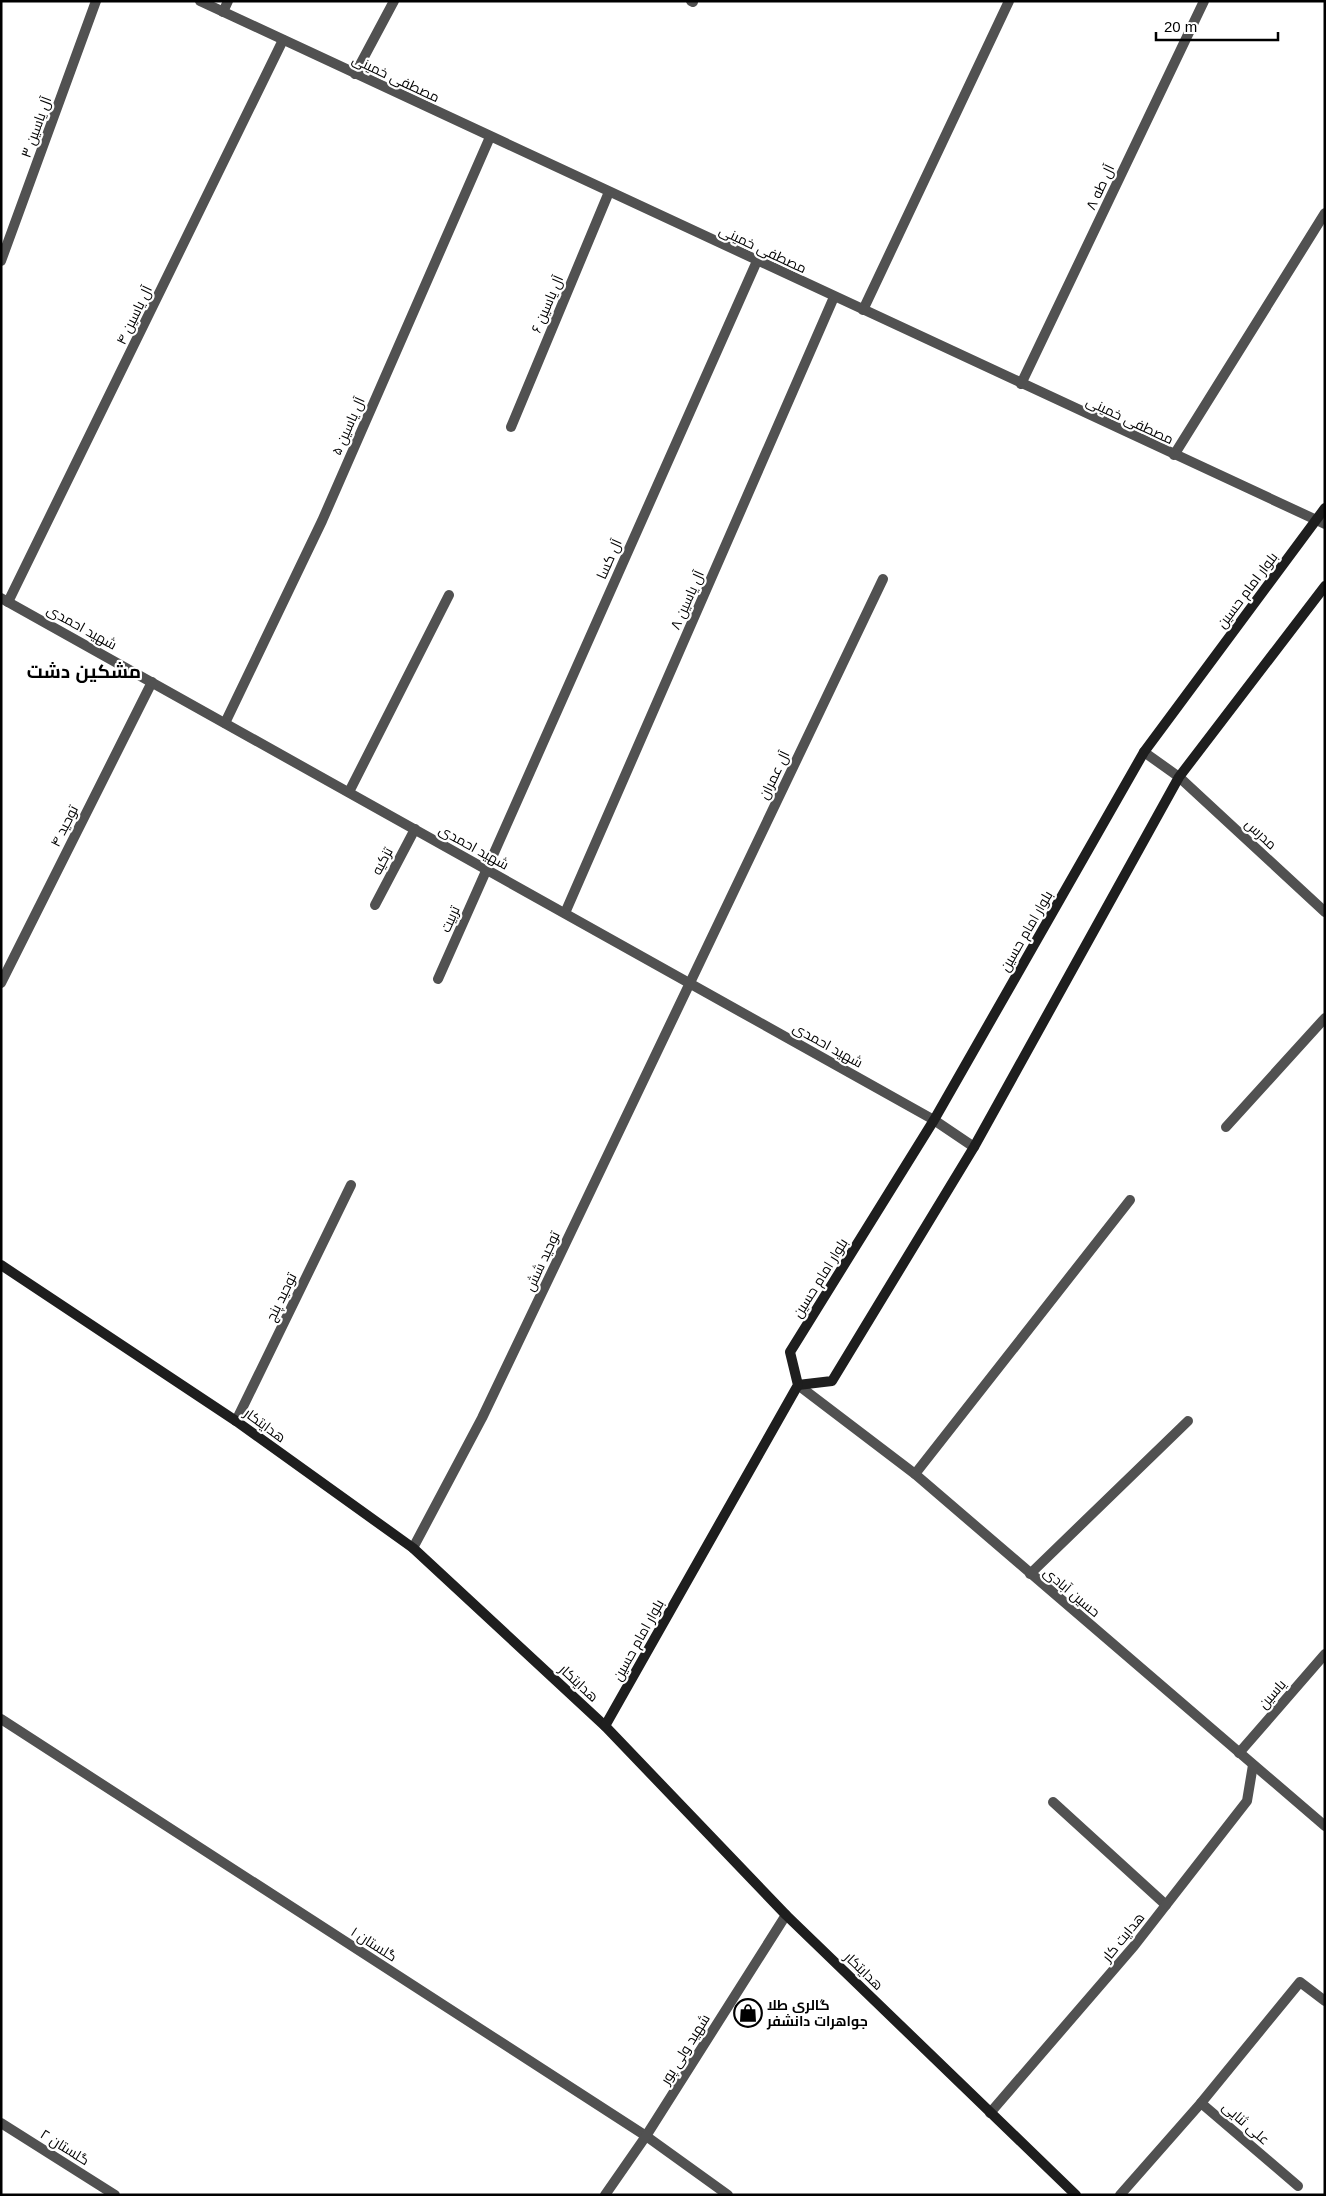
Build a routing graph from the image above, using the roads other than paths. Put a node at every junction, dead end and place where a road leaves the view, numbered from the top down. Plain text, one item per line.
1 (96, 1) edge
2 (200, 1) edge
3 (228, 1) edge
4 (394, 1) edge
5 (1009, 1) edge
6 (1204, 1) edge
7 (223, 12) junction
8 (283, 40) junction
9 (355, 74) junction
10 (490, 137) junction
11 (609, 192) junction
12 (1325, 213) edge
13 (1, 261) edge
14 (757, 261) junction
15 (834, 297) junction
16 (863, 310) junction
17 (1021, 384) junction
18 (511, 426) dead end
19 (1174, 455) junction
20 (1325, 508) edge
21 (1320, 522) edge
22 (882, 579) dead end
23 (1325, 586) edge
24 (449, 595) dead end
25 (5, 600) edge
26 (152, 682) junction
27 (225, 723) junction
28 (1144, 752) junction
29 (1179, 778) junction
30 (349, 792) junction
31 (414, 829) junction
32 (486, 869) junction
33 (375, 905) dead end
34 (1325, 912) edge
35 (565, 913) junction
36 (438, 979) dead end
37 (1, 983) edge
38 (690, 983) junction
39 (1325, 1018) edge
40 (934, 1120) junction
41 (1226, 1127) dead end
42 (974, 1147) junction
43 (351, 1185) dead end
44 (1130, 1200) dead end
45 (1, 1265) edge
46 (798, 1385) junction
47 (236, 1421) junction
48 (1188, 1421) dead end
49 (915, 1474) junction
50 (413, 1548) junction
51 (1030, 1574) junction
52 (1325, 1654) edge
53 (1, 1719) edge
54 (605, 1726) junction
55 (1239, 1753) junction
56 (1253, 1765) junction
57 (1053, 1802) dead end
58 (1325, 1826) edge
59 (1166, 1906) junction
60 (786, 1915) junction
61 (1325, 2001) edge
62 (1201, 2103) junction
63 (990, 2113) junction
64 (1, 2123) edge
65 (646, 2136) junction
66 (1298, 2186) dead end
67 (115, 2195) edge
68 (605, 2195) edge
69 (728, 2195) edge
70 (1076, 2195) edge
71 (1120, 2195) edge

1 - 13 street, آل یاسین ۳
2 - 7 street, مصطفی خمینی
3 - 7 street
4 - 9 street
5 - 16 street
6 - 17 street, آل طه ۸
7 - 8 street, مصطفی خمینی
8 - 9 street, مصطفی خمینی
8 - 25 street, آل یاسین ۴
9 - 10 street, مصطفی خمینی
10 - 11 street, مصطفی خمینی
10 - 27 street, آل یاسین ۵
11 - 14 street, مصطفی خمینی
11 - 18 street, آل یاسین ۶
12 - 19 street
14 - 15 street, مصطفی خمینی
14 - 32 street, آل کسا
15 - 16 street, مصطفی خمینی
15 - 35 street, آل یاسین ۸
16 - 17 street, مصطفی خمینی
17 - 19 street, مصطفی خمینی
19 - 21 street, مصطفی خمینی
20 - 21 main road, بلوار امام حسین
21 - 28 main road, بلوار امام حسین
22 - 38 street, آل عمران
23 - 29 main road
24 - 30 street
25 - 26 street, شهید احمدی
26 - 27 street, شهید احمدی
26 - 37 street, توحید ۴
27 - 30 street, شهید احمدی
28 - 29 street, مدرس
28 - 40 main road, بلوار امام حسین
29 - 34 street, مدرس
29 - 42 main road
30 - 31 street, شهید احمدی
31 - 32 street, شهید احمدی
31 - 33 street, تزکیه
32 - 35 street, شهید احمدی
32 - 36 street, تربیت
35 - 38 street, شهید احمدی
38 - 40 street, شهید احمدی
38 - 50 street, توحید شش
39 - 41 street
40 - 42 street, شهید احمدی
40 - 46 main road, بلوار امام حسین
42 - 46 main road
43 - 47 street, توحید پنج
44 - 49 street
45 - 47 main road, هدایتکار
46 - 49 street, حسین آبادی
46 - 54 main road, بلوار امام حسین
47 - 50 main road, هدایتکار
48 - 51 street
49 - 51 street, حسین آبادی
50 - 54 main road, هدایتکار
51 - 55 street, حسین آبادی
52 - 55 street, یاسین
53 - 65 street, گلستان ۱
54 - 60 main road, هدایتکار
55 - 56 street, حسین آبادی
56 - 58 street, حسین آبادی
56 - 59 street, هدایت کار
57 - 59 street
59 - 63 street, هدایت کار
60 - 63 main road, هدایتکار
60 - 65 street, شهید ولی پور
61 - 62 street
62 - 66 street, علی ثنایی
62 - 71 street, علی ثنایی
63 - 70 main road, هدایتکار
64 - 67 street, گلستان ۲
65 - 68 street, شهید ولی پور
65 - 69 street, گلستان ۱

